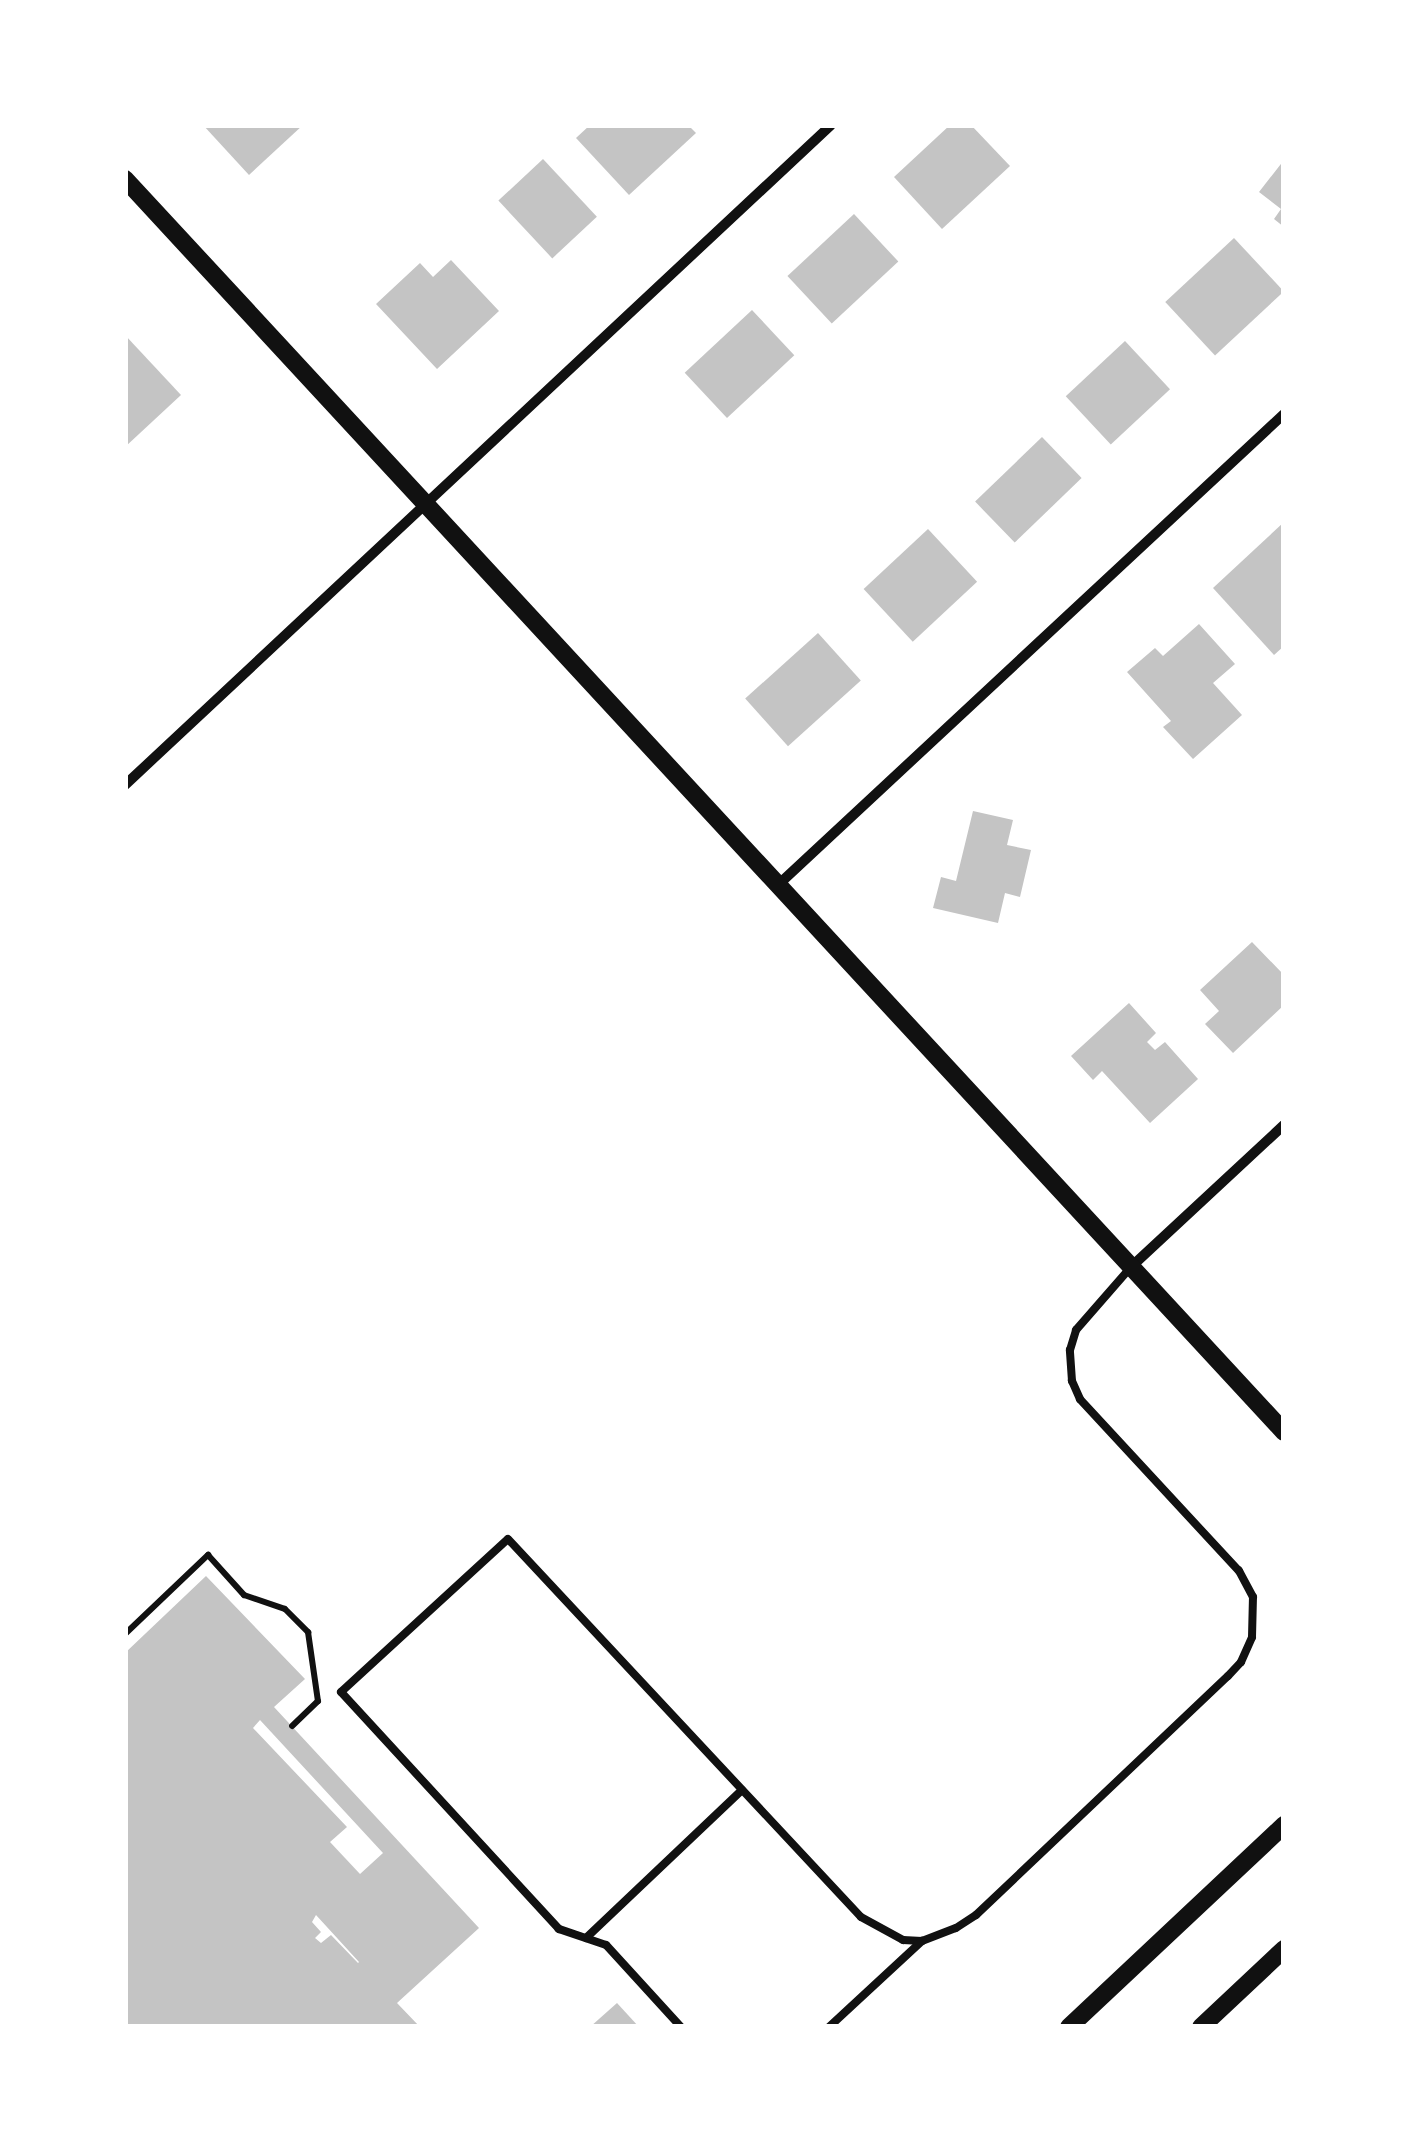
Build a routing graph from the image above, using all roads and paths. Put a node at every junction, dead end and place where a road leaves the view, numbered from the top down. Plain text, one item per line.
1 (831, 125) edge
2 (125, 178) edge
3 (1284, 414) edge
4 (425, 503) junction
5 (125, 785) edge
6 (778, 885) junction
7 (1284, 1125) edge
8 (1132, 1267) junction
9 (1284, 1432) edge
10 (125, 1634) edge
11 (292, 1726) dead end
12 (742, 1790) junction
13 (1284, 1825) edge
14 (585, 1938) junction
15 (922, 1940) junction
16 (1284, 1948) edge
17 (681, 2027) edge
18 (829, 2027) edge
19 (1069, 2027) edge
20 (1202, 2027) edge

1 - 4 street
2 - 4 street
3 - 6 street
4 - 5 street
4 - 6 street
6 - 8 street
7 - 8 street
8 - 9 street
8 - 15 lane
10 - 11 path
12 - 14 lane
12 - 14 lane
12 - 15 lane
13 - 19 street
14 - 17 lane
15 - 18 lane
16 - 20 street

